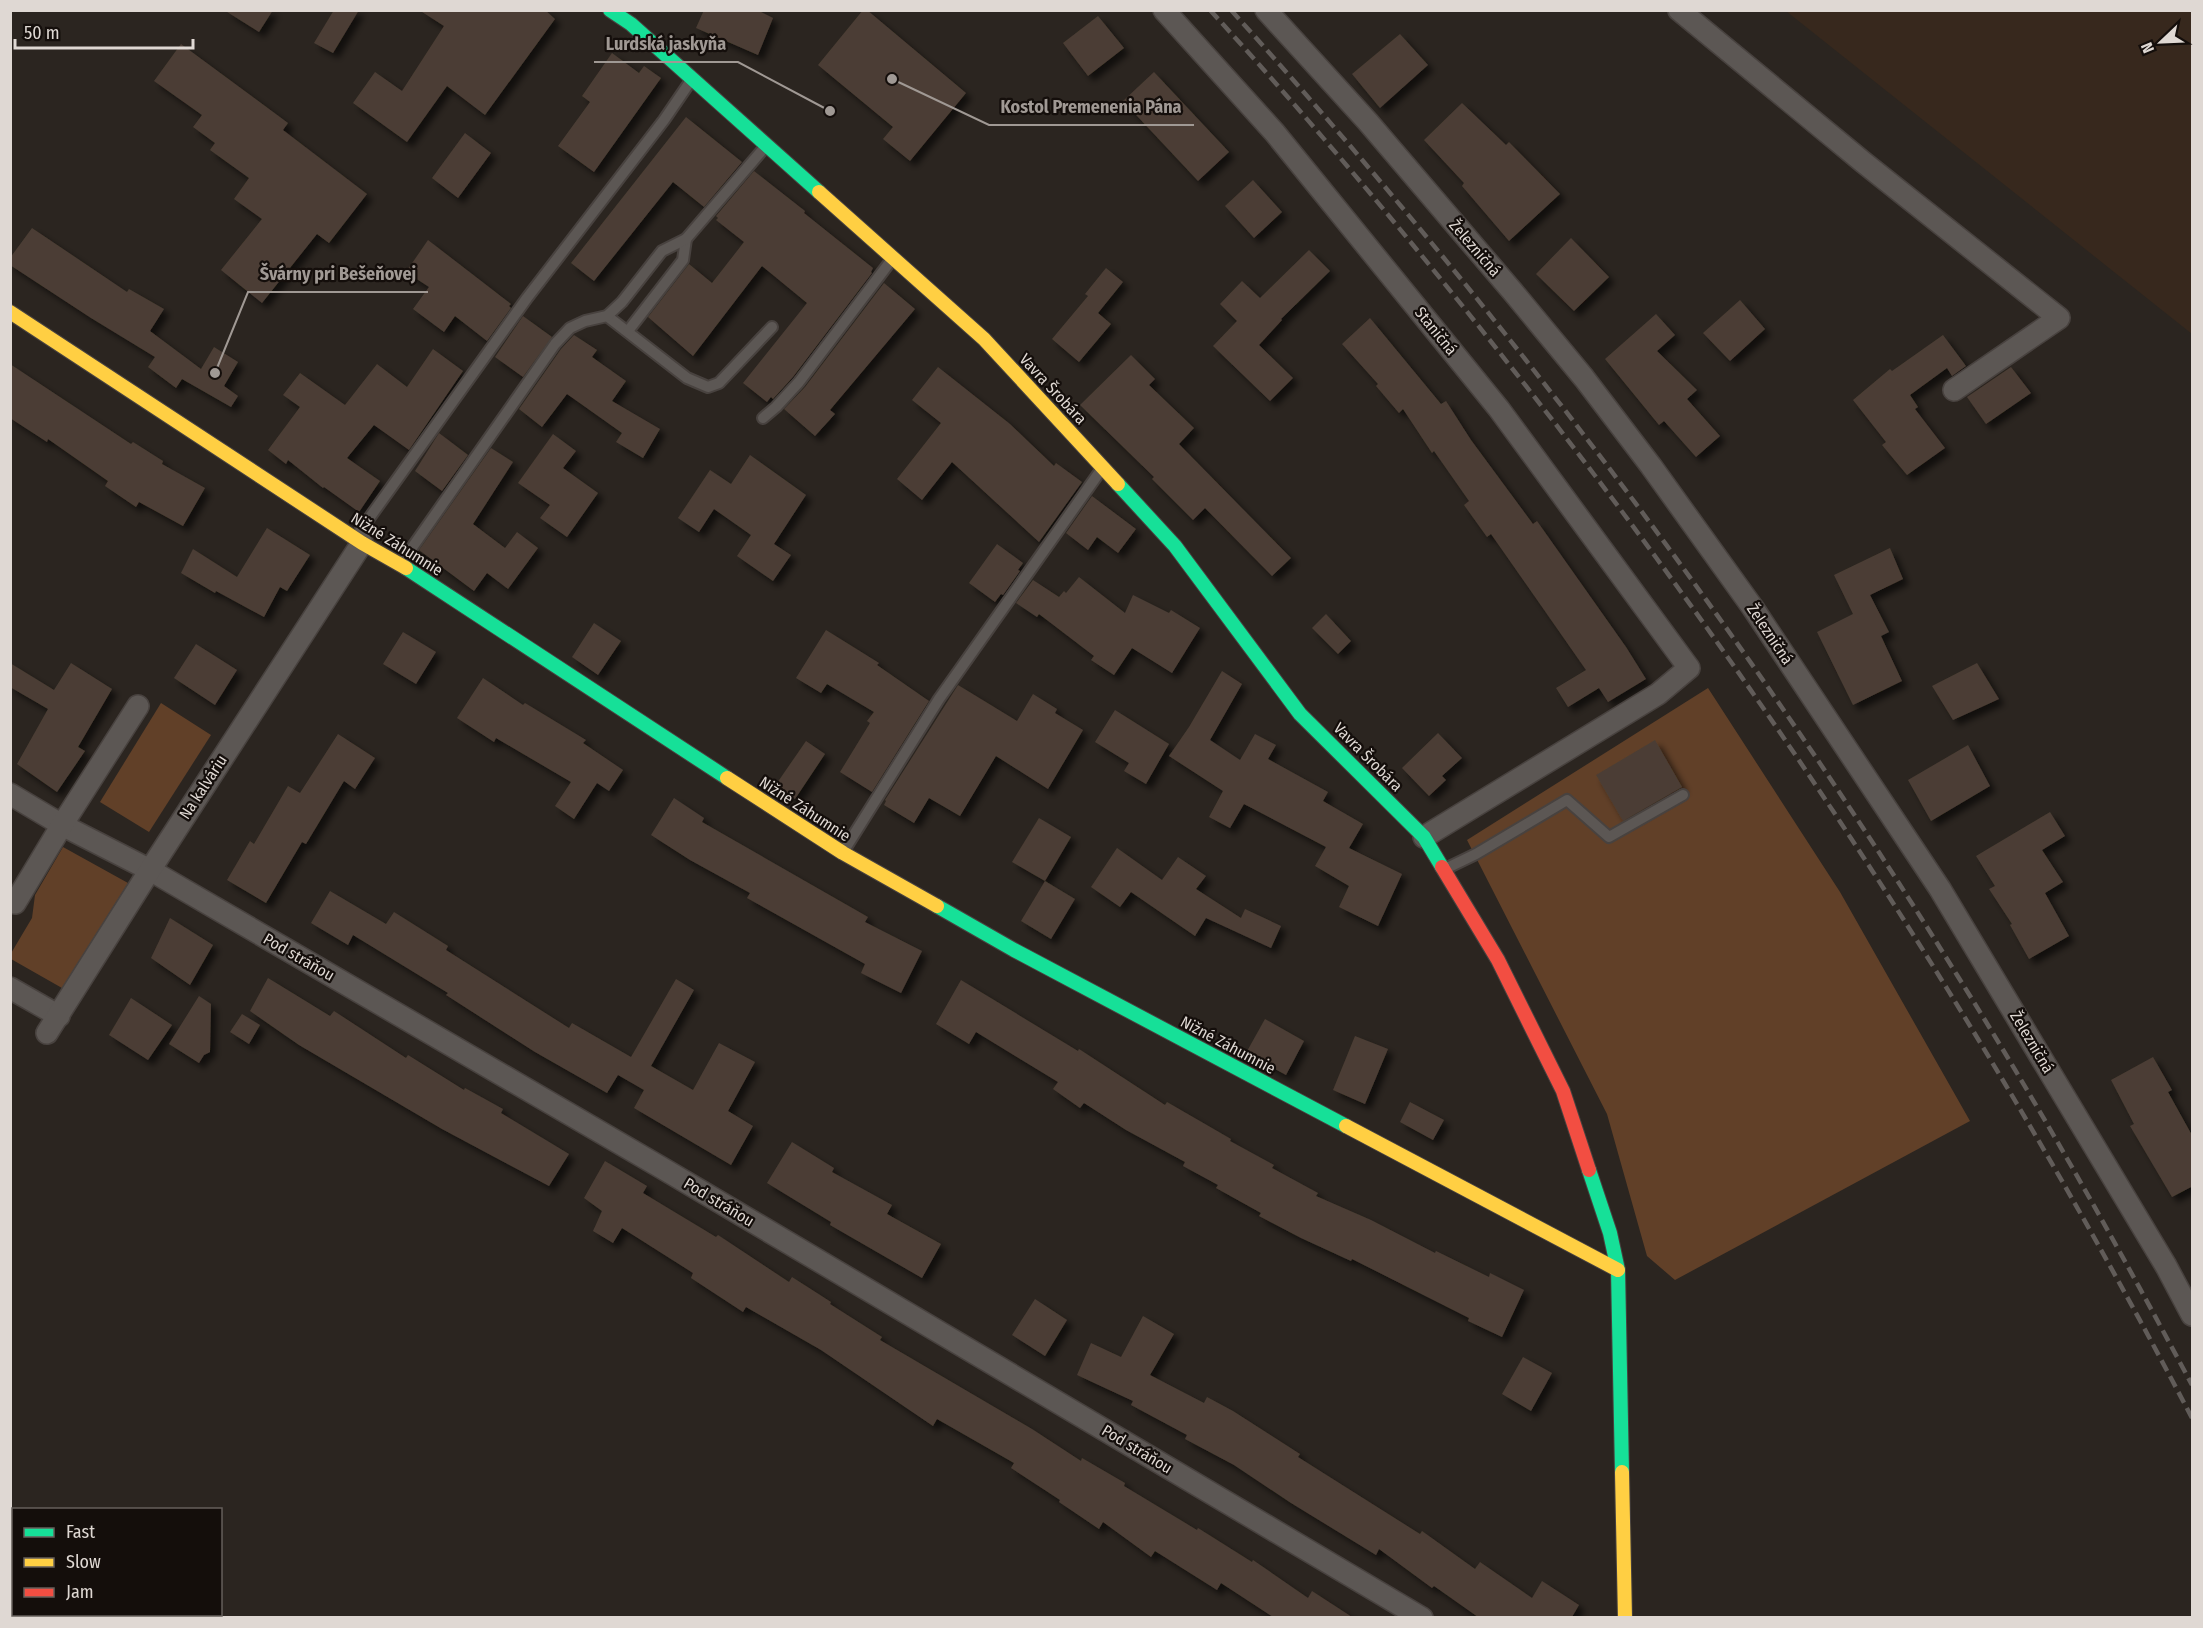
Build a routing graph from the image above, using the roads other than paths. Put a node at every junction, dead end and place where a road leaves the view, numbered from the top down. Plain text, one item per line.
1 (610, 10) edge
2 (1164, 10) edge
3 (1266, 10) edge
4 (1679, 10) edge
5 (635, 17) edge
6 (692, 80) junction
7 (766, 146) junction
8 (686, 239) junction
9 (893, 258) junction
10 (10, 312) edge
11 (607, 316) junction
12 (772, 327) dead end
13 (628, 331) junction
14 (1954, 390) dead end
15 (763, 418) dead end
16 (1102, 468) junction
17 (358, 541) junction
18 (400, 564) junction
19 (138, 706) dead end
20 (10, 794) edge
21 (1683, 795) dead end
22 (62, 825) junction
23 (1424, 837) junction
24 (843, 853) junction
25 (1445, 869) junction
26 (150, 870) junction
27 (15, 903) dead end
28 (10, 988) edge
29 (59, 1016) junction
30 (47, 1034) dead end
31 (1618, 1270) junction
32 (2193, 1315) edge
33 (1422, 1617) edge
34 (1625, 1617) edge

1 - 5 street, Vavra Šrobára
2 - 23 street, Staničná
3 - 32 street, Železničná
4 - 14 street
5 - 6 street, Vavra Šrobára
6 - 7 street, Vavra Šrobára
6 - 17 lane
7 - 8 lane
7 - 9 street, Vavra Šrobára
8 - 11 lane
8 - 13 lane
9 - 15 lane
9 - 16 street, Vavra Šrobára
10 - 17 street, Nižné Záhumnie
11 - 13 lane
11 - 18 lane
12 - 13 lane
16 - 23 street, Vavra Šrobára
16 - 24 lane
17 - 18 street, Nižné Záhumnie
17 - 26 street, Na kalváriu
18 - 24 street, Nižné Záhumnie
19 - 22 street
20 - 22 street, Pod stráňou
21 - 25 lane
22 - 26 street, Pod stráňou
22 - 27 street
23 - 25 street, Vavra Šrobára
24 - 31 street, Nižné Záhumnie
25 - 31 street, Vavra Šrobára
26 - 29 street, Na kalváriu
26 - 33 street, Pod stráňou
28 - 29 street
29 - 30 street, Na kalváriu
31 - 34 street, Vavra Šrobára

